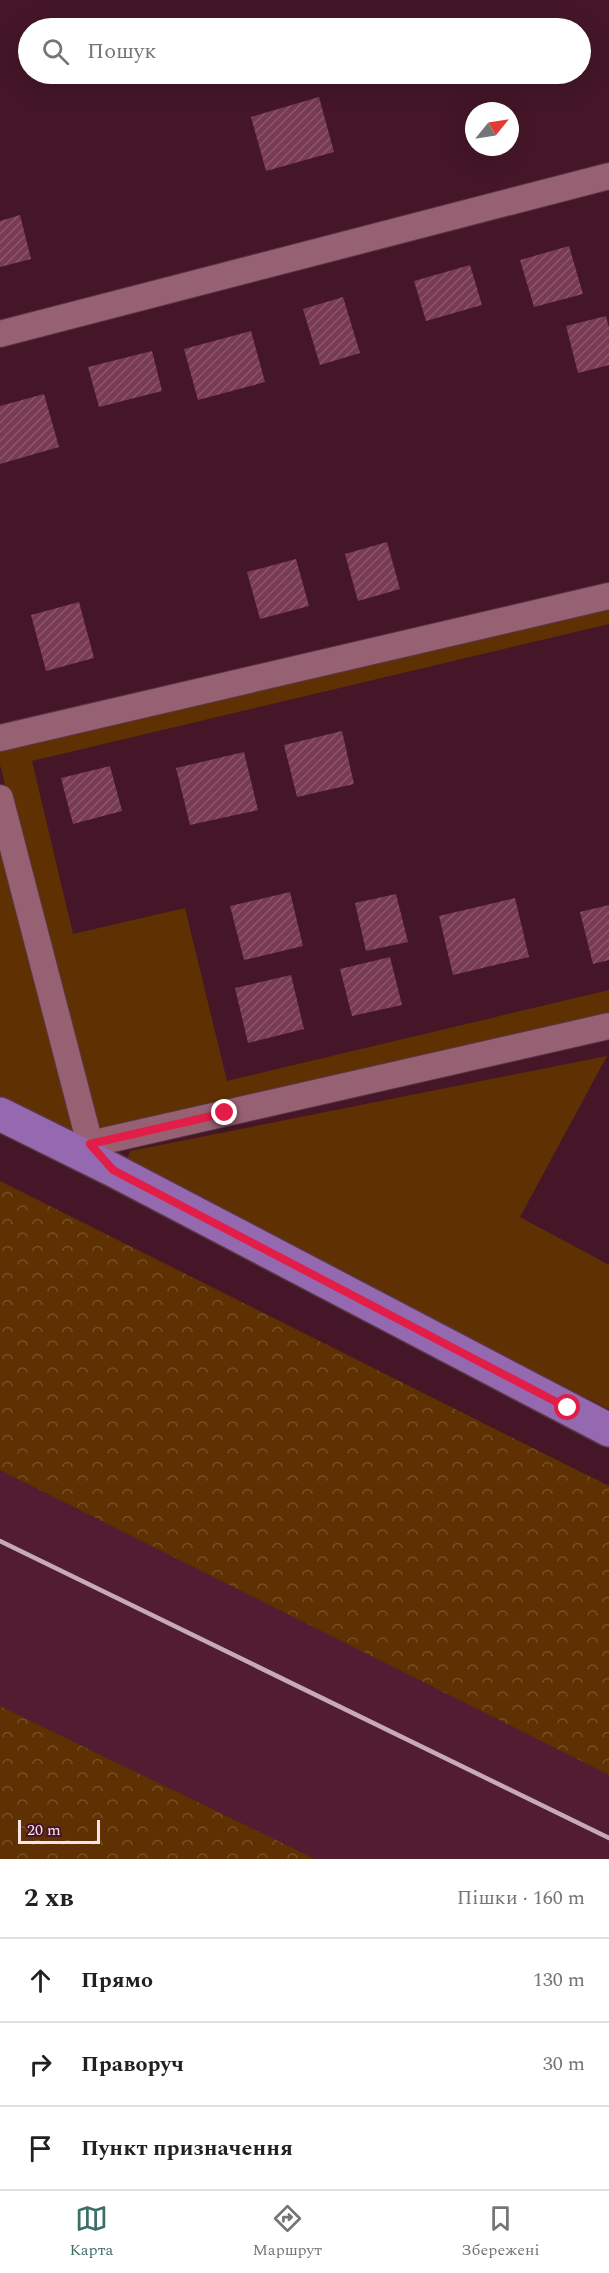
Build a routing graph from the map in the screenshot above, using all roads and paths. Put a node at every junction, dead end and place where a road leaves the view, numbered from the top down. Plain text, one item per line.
1 (609, 176) edge
2 (0, 334) edge
3 (609, 596) edge
4 (0, 738) edge
5 (0, 798) edge
6 (609, 1026) edge
7 (0, 1114) edge
8 (90, 1144) junction
9 (113, 1170) junction
10 (609, 1430) edge

1 - 2 street
3 - 4 street
5 - 8 street
6 - 8 street
7 - 9 main road
8 - 9 street
9 - 10 main road

